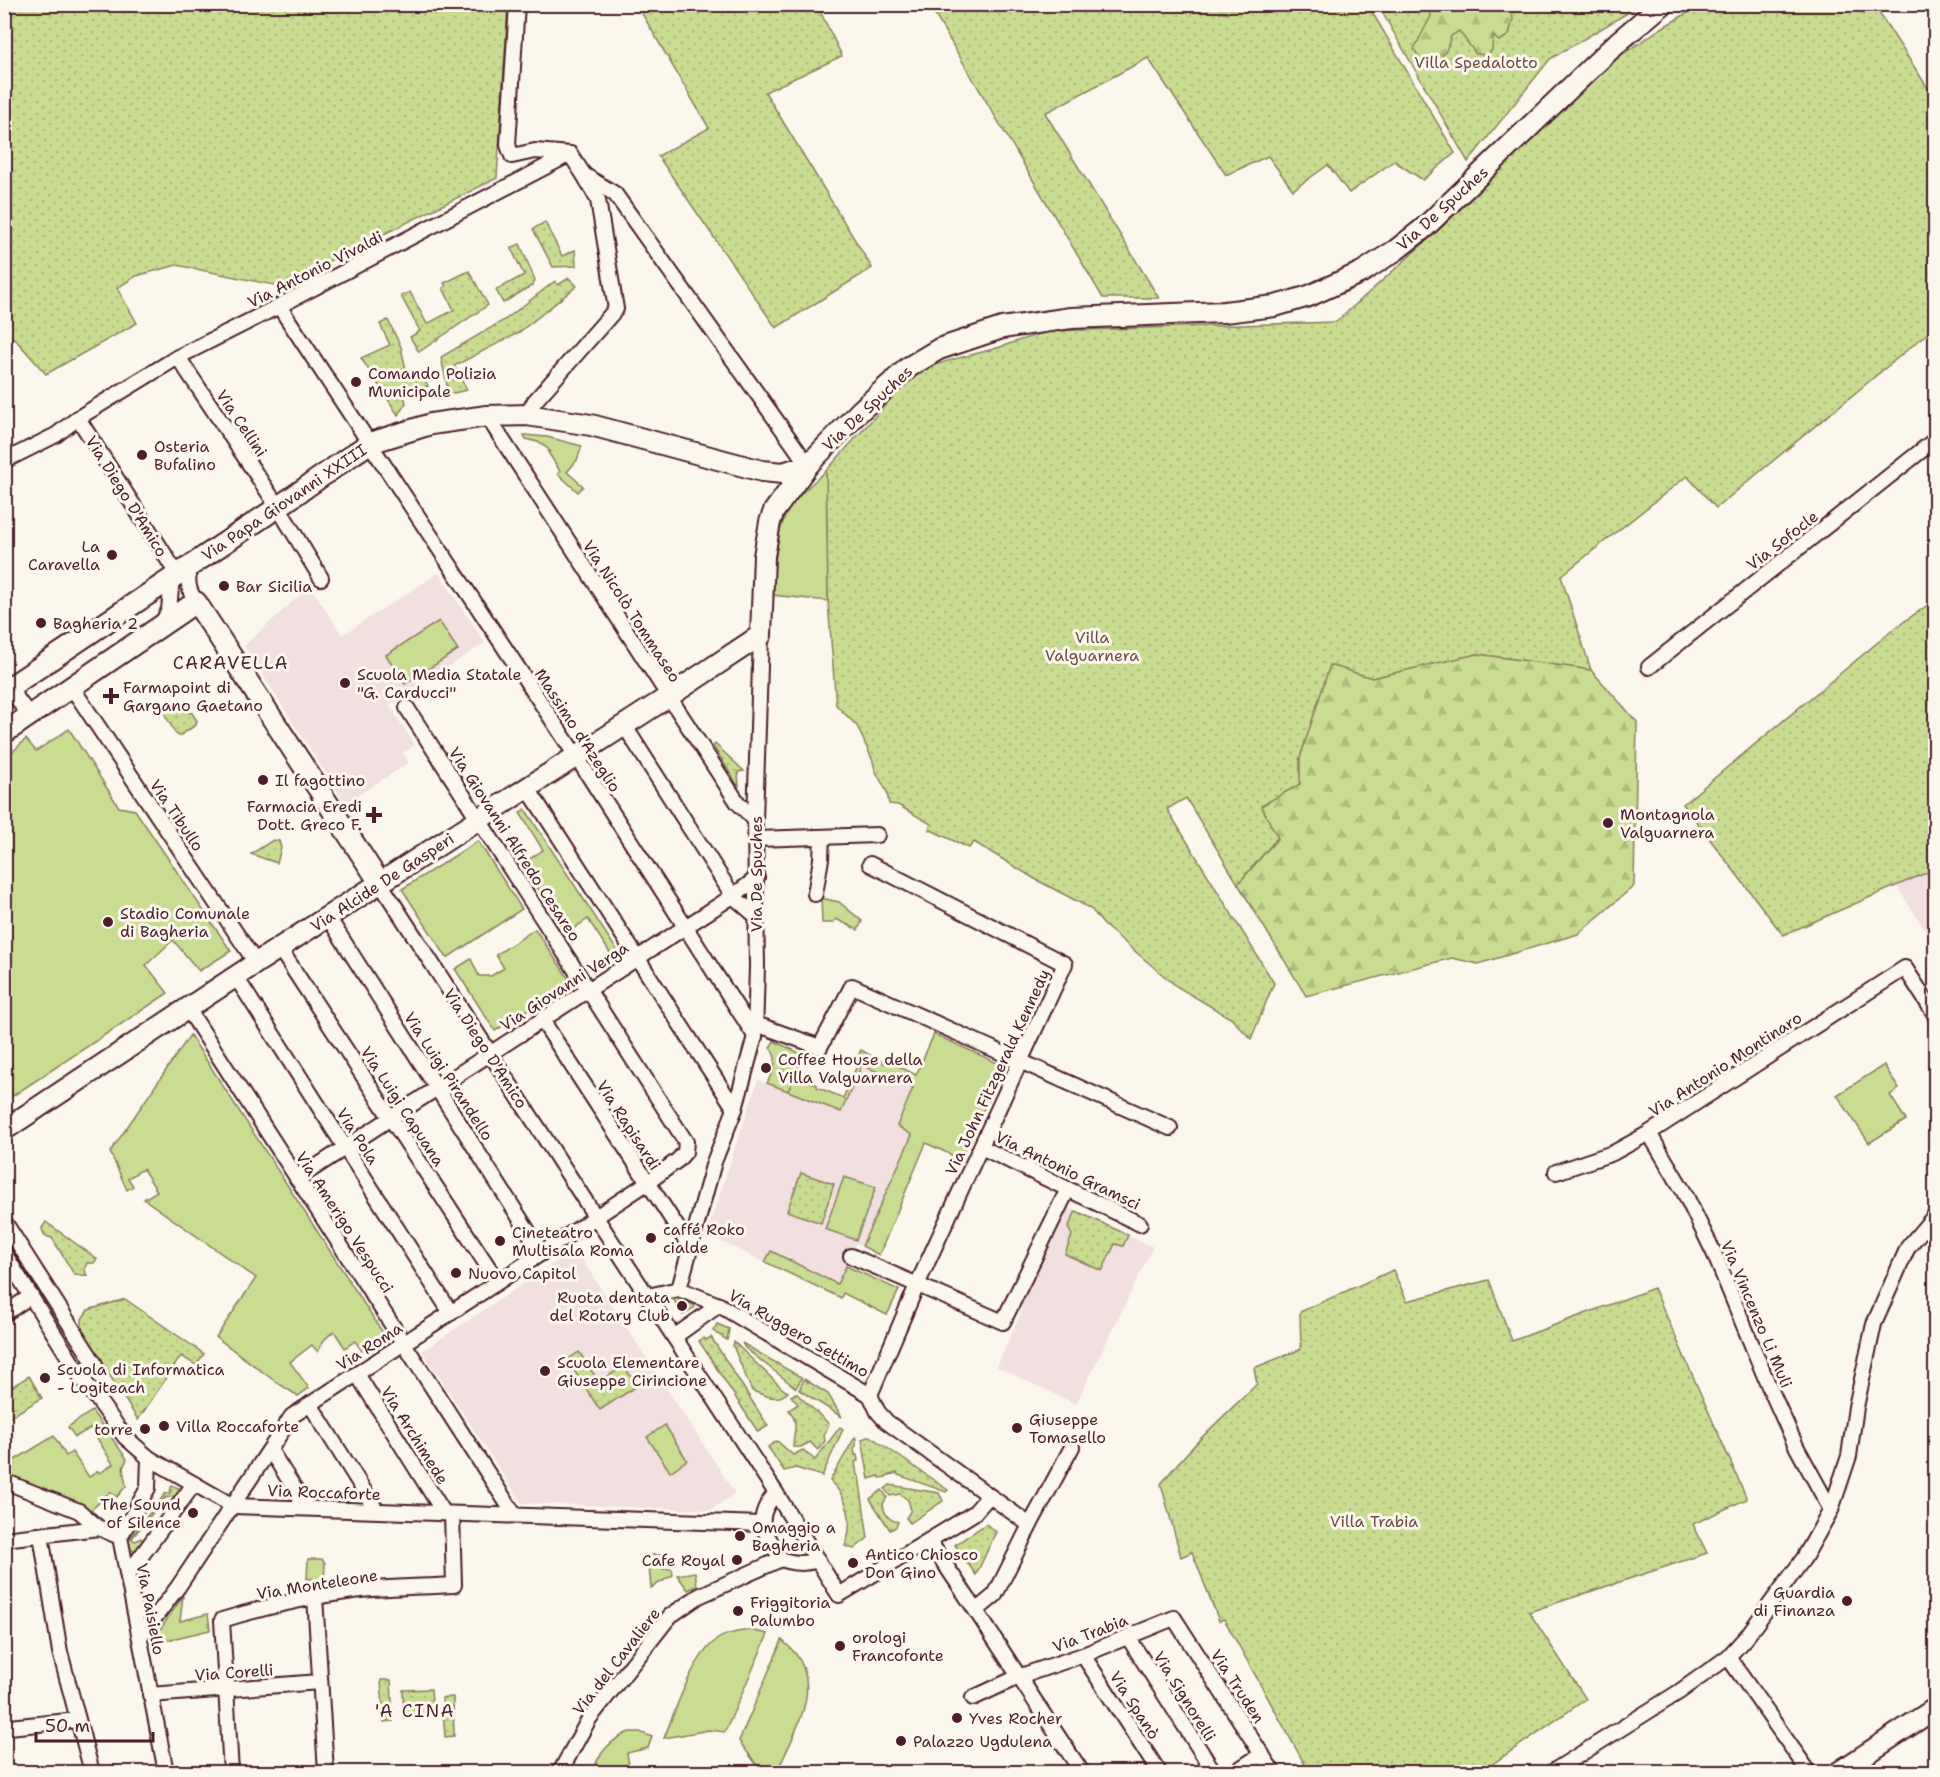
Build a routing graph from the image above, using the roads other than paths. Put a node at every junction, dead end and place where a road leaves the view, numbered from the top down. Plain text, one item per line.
1 (517, 4) edge
2 (1663, 4) edge
3 (570, 154) junction
4 (584, 175) junction
5 (279, 306) junction
6 (178, 357) junction
7 (527, 414) junction
8 (487, 416) junction
9 (78, 418) junction
10 (1935, 439) edge
11 (370, 443) junction
12 (4, 461) edge
13 (808, 465) junction
14 (762, 471) junction
15 (278, 507) junction
16 (774, 510) junction
17 (180, 572) junction
18 (321, 578) dead end
19 (196, 602) junction
20 (160, 626) junction
21 (761, 635) junction
22 (1649, 667) dead end
23 (71, 686) junction
24 (6, 687) edge
25 (668, 697) junction
26 (407, 708) dead end
27 (29, 715) junction
28 (624, 725) junction
29 (4, 733) edge
30 (576, 756) junction
31 (527, 787) junction
32 (479, 819) junction
33 (755, 820) junction
34 (877, 835) dead end
35 (822, 837) junction
36 (757, 839) junction
37 (870, 864) dead end
38 (757, 878) junction
39 (380, 883) junction
40 (815, 894) dead end
41 (734, 896) junction
42 (756, 916) junction
43 (328, 917) junction
44 (686, 927) junction
45 (280, 949) junction
46 (638, 958) junction
47 (256, 963) junction
48 (236, 977) junction
49 (589, 990) junction
50 (188, 1009) junction
51 (1935, 1016) edge
52 (542, 1020) junction
53 (756, 1030) junction
54 (490, 1054) junction
55 (1020, 1061) junction
56 (437, 1087) junction
57 (735, 1109) junction
58 (391, 1118) junction
59 (1170, 1128) dead end
60 (4, 1130) edge
61 (1649, 1133) junction
62 (345, 1147) junction
63 (981, 1147) junction
64 (685, 1152) joint
65 (1556, 1172) dead end
66 (297, 1179) junction
67 (647, 1183) junction
68 (1068, 1189) junction
69 (1935, 1214) edge
70 (595, 1216) junction
71 (4, 1221) edge
72 (1140, 1224) dead end
73 (690, 1247) junction
74 (542, 1252) junction
75 (4, 1253) edge
76 (851, 1256) dead end
77 (498, 1282) junction
78 (917, 1284) junction
79 (679, 1289) junction
80 (51, 1296) junction
81 (648, 1296) junction
82 (34, 1300) junction
83 (719, 1305) junction
84 (451, 1313) junction
85 (4, 1314) edge
86 (674, 1337) junction
87 (404, 1343) junction
88 (79, 1374) junction
89 (357, 1374) junction
90 (870, 1395) junction
91 (310, 1404) junction
92 (1072, 1447) dead end
93 (270, 1450) junction
94 (149, 1458) junction
95 (4, 1481) edge
96 (194, 1484) junction
97 (776, 1493) junction
98 (989, 1496) junction
99 (233, 1506) junction
100 (308, 1508) junction
101 (376, 1510) junction
102 (1831, 1510) junction
103 (448, 1514) junction
104 (514, 1514) junction
105 (762, 1524) junction
106 (1030, 1525) junction
107 (99, 1528) junction
108 (41, 1535) junction
109 (120, 1537) junction
110 (4, 1539) edge
111 (929, 1541) junction
112 (781, 1559) junction
113 (818, 1560) junction
114 (128, 1574) junction
115 (315, 1597) junction
116 (977, 1610) junction
117 (1174, 1618) joint
118 (140, 1637) junction
119 (1128, 1637) junction
120 (1083, 1655) junction
121 (1728, 1657) junction
122 (1018, 1677) junction
123 (320, 1682) junction
124 (226, 1689) junction
125 (150, 1695) junction
126 (973, 1698) dead end
127 (1935, 1708) edge
128 (78, 1720) junction
129 (9, 1727) dead end
130 (1262, 1754) junction
131 (92, 1773) edge
132 (166, 1773) edge
133 (231, 1773) edge
134 (327, 1773) edge
135 (560, 1773) edge
136 (1082, 1773) edge
137 (1159, 1773) edge
138 (1214, 1773) edge
139 (1235, 1773) edge
140 (1274, 1773) edge
141 (1552, 1773) edge
142 (1809, 1773) edge
143 (1839, 1773) edge

1 - 3 street
2 - 13 street, Via De Spuches
3 - 4 street
3 - 5 street, Via Antonio Vivaldi
4 - 7 street
4 - 13 street
5 - 6 street, Via Antonio Vivaldi
5 - 11 street, Massimo d'Azeglio
6 - 9 street, Via Antonio Vivaldi
6 - 15 street, Via Cellini
7 - 8 street, Via Papa Giovanni XXIII
7 - 14 street, Via Papa Giovanni XXIII
8 - 11 street, Via Papa Giovanni XXIII
8 - 25 street, Via Nicolò Tommaseo
9 - 12 street, Via Antonio Vivaldi
9 - 17 street, Via Diego D'Amico
10 - 22 street, Via Sofocle
11 - 15 street, Via Papa Giovanni XXIII
11 - 30 street, Massimo d'Azeglio
13 - 14 street, Via Papa Giovanni XXIII
13 - 16 street, Via De Spuches
14 - 16 street
15 - 17 street, Via Papa Giovanni XXIII
15 - 18 street
16 - 21 street, Via De Spuches
17 - 19 street
17 - 20 street
17 - 24 street, Via Papa Giovanni XXIII
19 - 20 street
19 - 39 street, Via Diego D'Amico
20 - 23 street
21 - 25 street, Via Alcide De Gasperi
21 - 33 street, Via De Spuches
23 - 27 street
23 - 47 street, Via Tibullo
24 - 27 street
25 - 28 street, Via Alcide De Gasperi
25 - 33 street, Via Nicolò Tommaseo
26 - 32 street, Via Giovanni Alfredo Cesareo
27 - 29 street
28 - 30 street, Via Alcide De Gasperi
28 - 41 street
30 - 31 street, Via Alcide De Gasperi
30 - 44 street, Massimo d'Azeglio
31 - 32 street, Via Alcide De Gasperi
31 - 46 street
32 - 39 street, Via Alcide De Gasperi
32 - 49 street, Via Giovanni Alfredo Cesareo
33 - 36 street, Via De Spuches
34 - 35 street
35 - 36 street
35 - 40 street
36 - 38 street, Via De Spuches
37 - 55 street, Via John Fitzgerald Kennedy
38 - 41 street, Via Giovanni Verga
38 - 42 street, Via De Spuches
39 - 43 street, Via Alcide De Gasperi
39 - 54 street, Via Diego D'Amico
41 - 42 street
41 - 44 street, Via Giovanni Verga
42 - 53 street, Via De Spuches
43 - 45 street, Via Alcide De Gasperi
43 - 56 street, Via Luigi Pirandello
44 - 46 street, Via Giovanni Verga
44 - 53 street, Massimo d'Azeglio
45 - 47 street, Via Alcide De Gasperi
45 - 58 street, Via Luigi Capuana
46 - 49 street, Via Giovanni Verga
46 - 57 street
47 - 48 street, Via Alcide De Gasperi
48 - 50 street, Via Alcide De Gasperi
48 - 62 street, Via Pola
49 - 52 street, Via Giovanni Verga
49 - 64 street, Via Giovanni Alfredo Cesareo
50 - 60 street, Via Alcide De Gasperi
50 - 66 street, Via Amerigo Vespucci
51 - 61 street, Via Antonio Montinaro
52 - 54 street, Via Giovanni Verga
52 - 67 street, Via Rapisardi
53 - 55 street
53 - 57 street, Via De Spuches
54 - 56 street, Via Giovanni Verga
54 - 70 street, Via Diego D'Amico
55 - 59 street
55 - 63 street, Via John Fitzgerald Kennedy
56 - 58 street, Via Giovanni Verga
56 - 74 street, Via Luigi Pirandello
57 - 73 street, Via De Spuches
58 - 62 street, Via Giovanni Verga
58 - 77 street, Via Luigi Capuana
61 - 65 street, Via Antonio Montinaro
61 - 102 street, Via Vincenzo Li Muli
62 - 66 street, Via Giovanni Verga
62 - 84 street, Via Pola
63 - 68 street, Via Antonio Gramsci
63 - 78 street, Via John Fitzgerald Kennedy
64 - 67 street, Via Roma
66 - 87 street, Via Amerigo Vespucci
67 - 70 street, Via Roma
67 - 73 street, Via Rapisardi
68 - 72 street, Via Antonio Gramsci
68 - 78 street
69 - 102 street
70 - 74 street, Via Roma
70 - 81 street, Via Diego D'Amico
71 - 80 street
73 - 79 street, Via De Spuches
74 - 77 street, Via Roma
75 - 82 street, Via Roccaforte
76 - 78 street
77 - 84 street, Via Roma
78 - 90 street, Via John Fitzgerald Kennedy
79 - 81 street
79 - 83 street, Via Ruggero Settimo
80 - 82 street
80 - 88 street
81 - 86 street, Via Diego D'Amico
82 - 85 street
82 - 88 street, Via Roccaforte
83 - 86 street
83 - 90 street, Via Ruggero Settimo
84 - 87 street, Via Roma
86 - 97 street, Via Diego D'Amico
87 - 89 street, Via Roma
87 - 104 street, Via Amerigo Vespucci
88 - 94 street, Via Roccaforte
89 - 91 street, Via Roma
89 - 103 street, Via Archimede
90 - 98 street, Via Ruggero Settimo
91 - 93 street, Via Roma
91 - 101 street
92 - 106 street
93 - 99 street, Via Roma
93 - 100 street
94 - 96 street, Via Roccaforte
94 - 109 street
95 - 107 street
96 - 99 street, Via Roccaforte
96 - 114 street
97 - 105 street
97 - 113 street, Via Diego D'Amico
98 - 106 street, Via Ruggero Settimo
98 - 111 street
99 - 100 street, Via Roccaforte
99 - 118 street, Via Roma
100 - 101 street, Via Roccaforte
101 - 103 street, Via Roccaforte
102 - 121 street
103 - 104 street, Via Roccaforte
103 - 115 street, Via Monteleone
104 - 105 street, Via Roccaforte
105 - 112 street
106 - 116 street
107 - 108 street
107 - 109 street
108 - 110 street
108 - 128 street
109 - 114 street, Via Paisiello
111 - 113 street, Via Diego D'Amico
111 - 116 street
112 - 113 street
112 - 135 street, Via del Cavaliere
114 - 118 street, Via Paisiello
115 - 123 street
115 - 124 street, Via Monteleone
116 - 122 street
117 - 119 street, Via Trabia
117 - 130 street, Via Truden
118 - 125 street, Via Paisiello
119 - 120 street, Via Trabia
119 - 138 street, Via Signorelli
120 - 122 street, Via Trabia
120 - 137 street, Via Spanò
121 - 141 street
121 - 142 street
122 - 126 street, Via Trabia
122 - 136 street
123 - 124 street, Via Corelli
123 - 134 street
124 - 125 street, Via Corelli
124 - 133 street
125 - 132 street, Via Paisiello
127 - 143 street
128 - 129 street
128 - 131 street
130 - 139 street
130 - 140 street, Via Truden

